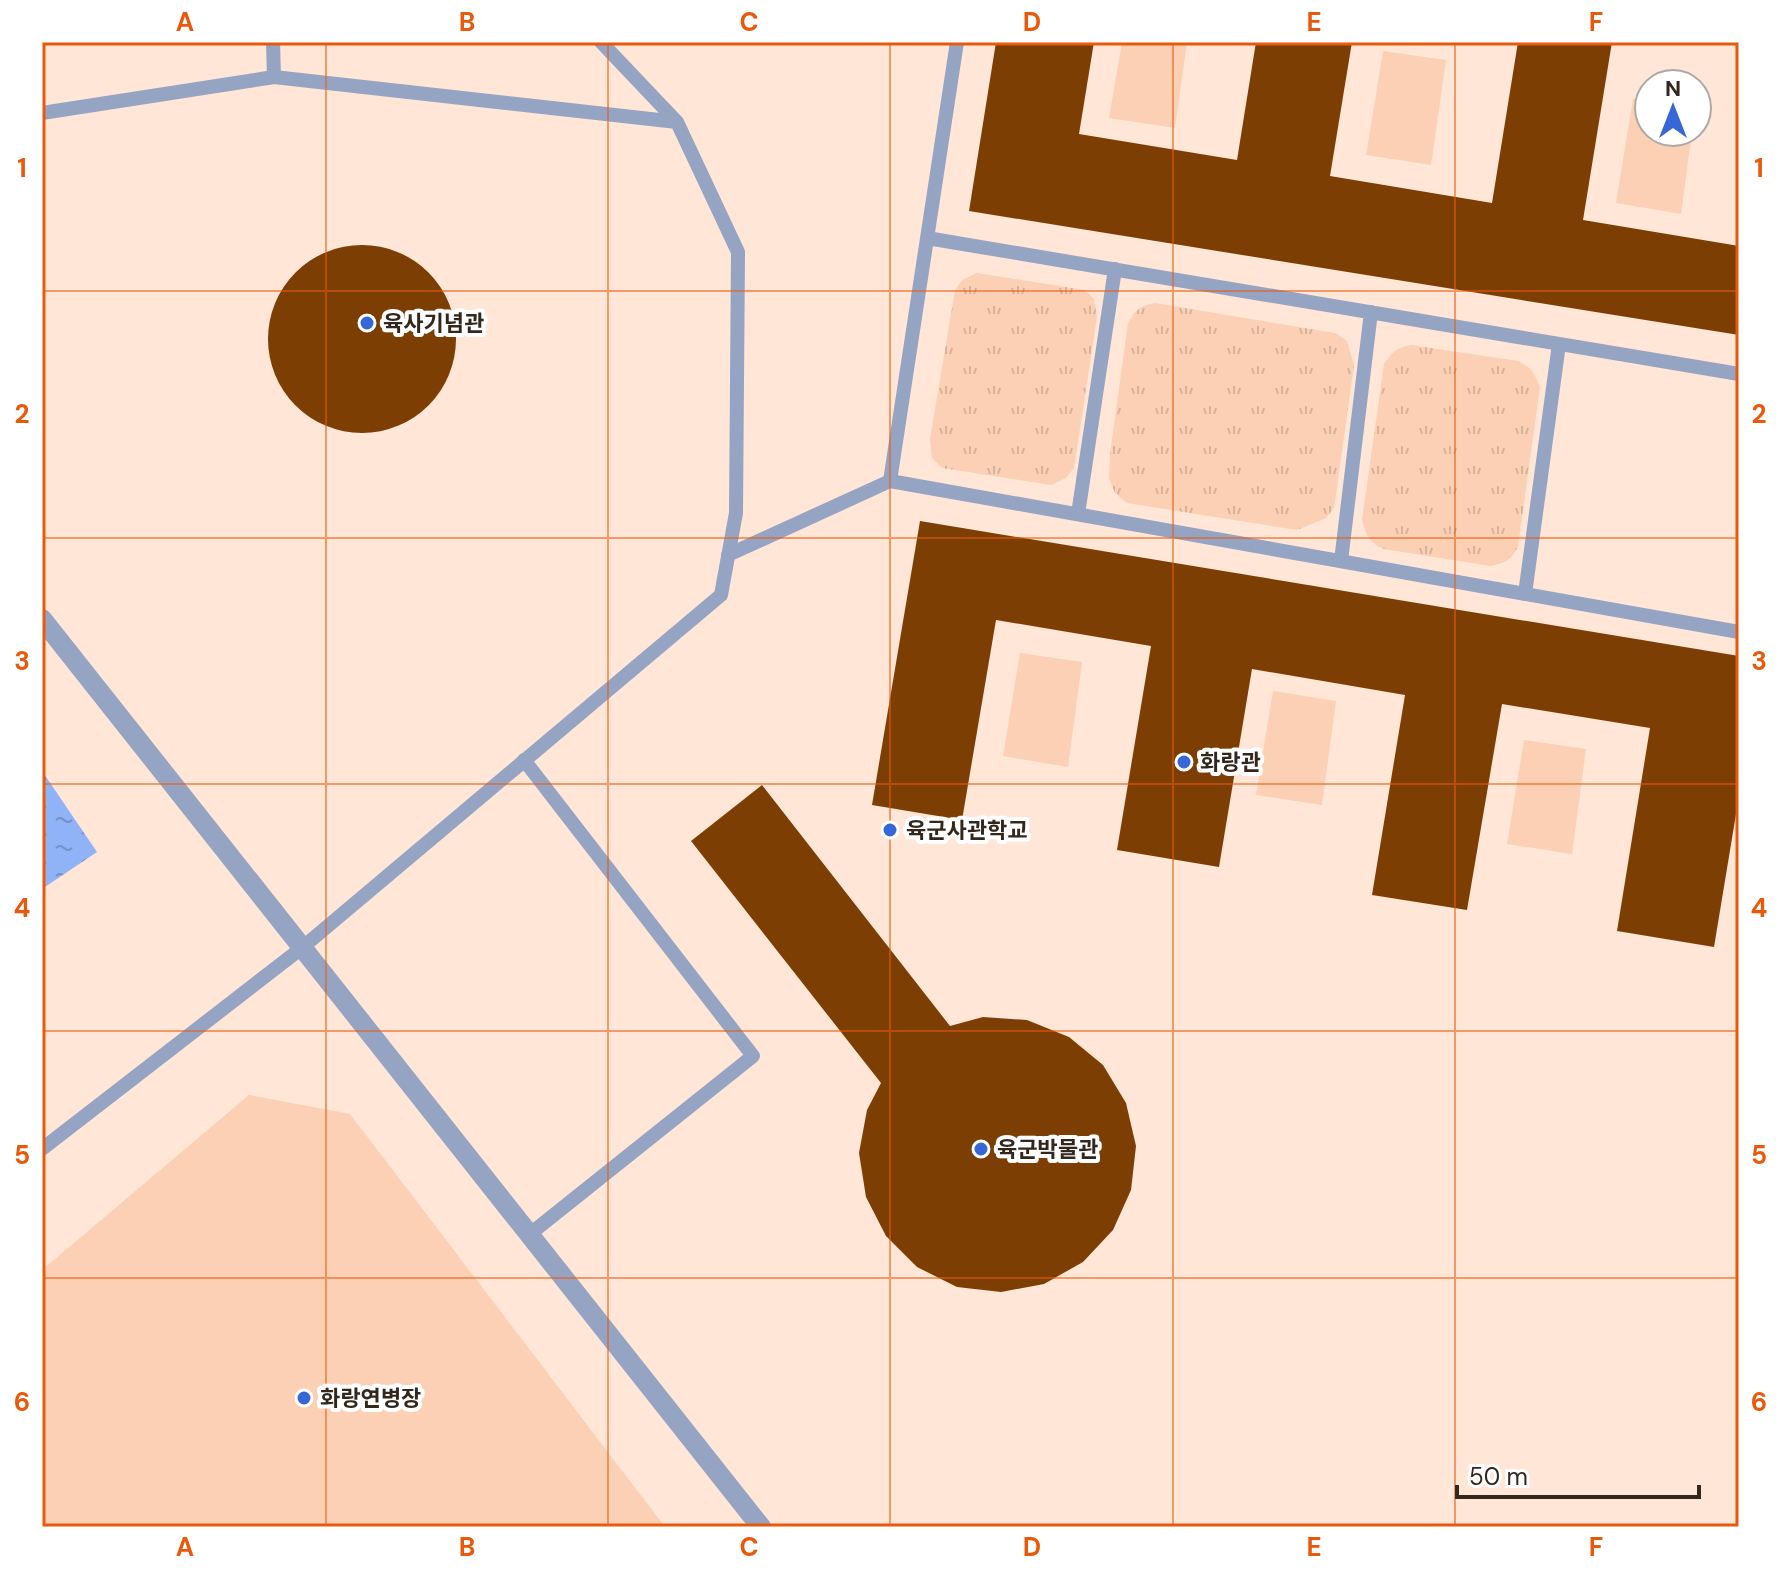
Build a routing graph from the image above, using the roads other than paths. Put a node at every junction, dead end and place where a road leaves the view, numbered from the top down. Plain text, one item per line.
1 (273, 42) edge
2 (601, 42) edge
3 (957, 42) edge
4 (274, 77) junction
5 (42, 113) edge
6 (677, 122) junction
7 (927, 238) junction
8 (1115, 269) junction
9 (1371, 312) junction
10 (1559, 344) junction
11 (1739, 374) edge
12 (890, 481) junction
13 (1078, 514) junction
14 (728, 555) junction
15 (1341, 561) junction
16 (1525, 594) junction
17 (42, 619) edge
18 (1739, 632) edge
19 (524, 760) junction
20 (303, 947) junction
21 (42, 1149) edge
22 (530, 1234) junction
23 (761, 1527) edge

1 - 4 lane
2 - 6 lane
3 - 7 lane
4 - 5 lane
4 - 6 lane
6 - 14 lane
7 - 8 lane
7 - 12 lane
8 - 9 lane
8 - 13 lane
9 - 10 lane
9 - 15 lane
10 - 11 lane
10 - 16 lane
12 - 13 lane
12 - 14 lane
13 - 15 lane
14 - 19 lane
15 - 16 lane
16 - 18 lane
17 - 20 street
19 - 20 lane
19 - 22 lane
20 - 21 lane
20 - 22 street
22 - 23 street

